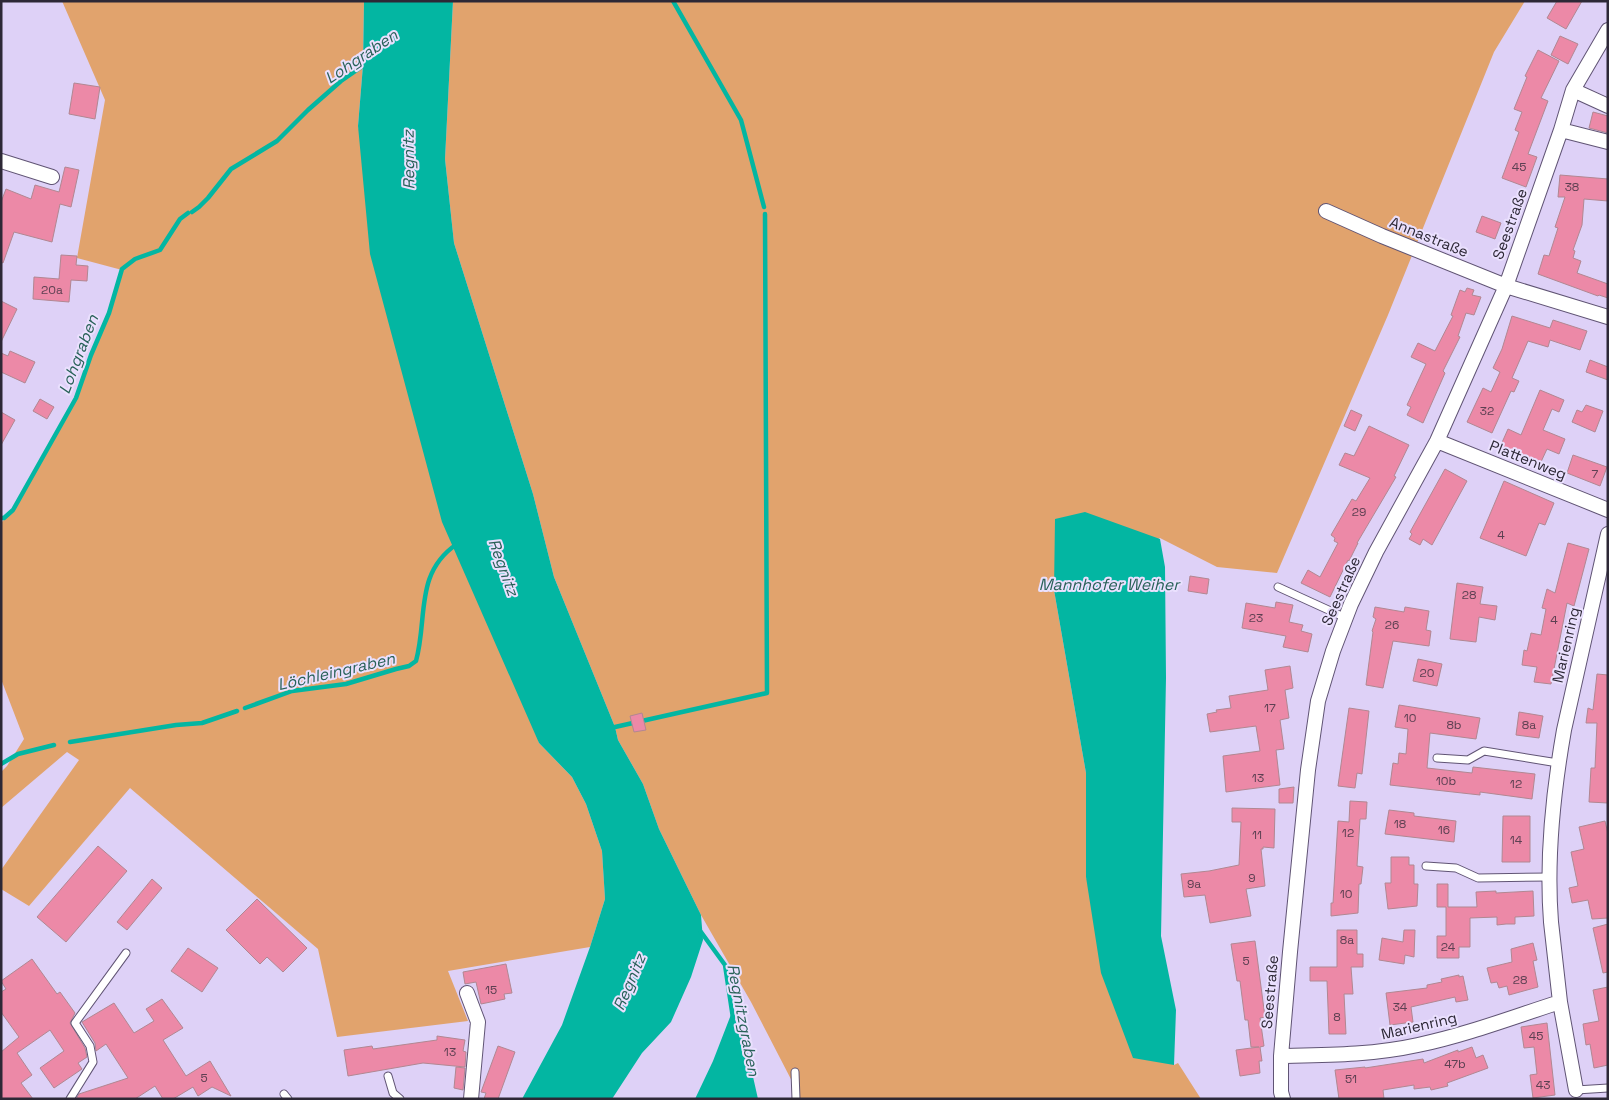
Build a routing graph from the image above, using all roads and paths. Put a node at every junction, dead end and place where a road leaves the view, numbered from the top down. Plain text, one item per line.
1 (1608, 30) edge
2 (1573, 90) junction
3 (1608, 106) edge
4 (1561, 130) junction
5 (1608, 142) edge
6 (1, 161) edge
7 (52, 177) dead end
8 (1326, 211) dead end
9 (1506, 286) junction
10 (1608, 317) edge
11 (1437, 441) junction
12 (1608, 510) edge
13 (1608, 534) edge
14 (1278, 587) dead end
15 (1346, 618) junction
16 (1437, 758) dead end
17 (1558, 763) junction
18 (1426, 866) dead end
19 (1550, 877) junction
20 (126, 953) dead end
21 (467, 993) dead end
22 (1560, 1002) junction
23 (1281, 1056) junction
24 (796, 1072) dead end
25 (388, 1076) dead end
26 (1608, 1088) edge
27 (1576, 1090) joint
28 (70, 1099) edge
29 (400, 1099) edge
30 (471, 1099) edge
31 (796, 1099) edge
32 (1283, 1099) edge

1 - 2 street, Seestraße
2 - 3 street
2 - 4 street, Seestraße
4 - 5 street
4 - 9 street, Seestraße
6 - 7 street
8 - 9 street, Annastraße
9 - 10 street, Annastraße
9 - 11 street, Seestraße
11 - 12 street, Plattenweg
11 - 15 street, Seestraße
13 - 17 street, Marienring
14 - 15 lane
15 - 23 street, Seestraße
16 - 17 lane
17 - 19 street, Marienring
18 - 19 lane
19 - 22 street, Marienring
20 - 28 lane
21 - 30 street
22 - 23 street, Marienring
22 - 27 street, Marienring
23 - 32 street, Seestraße
24 - 31 lane
25 - 29 lane
26 - 27 lane

